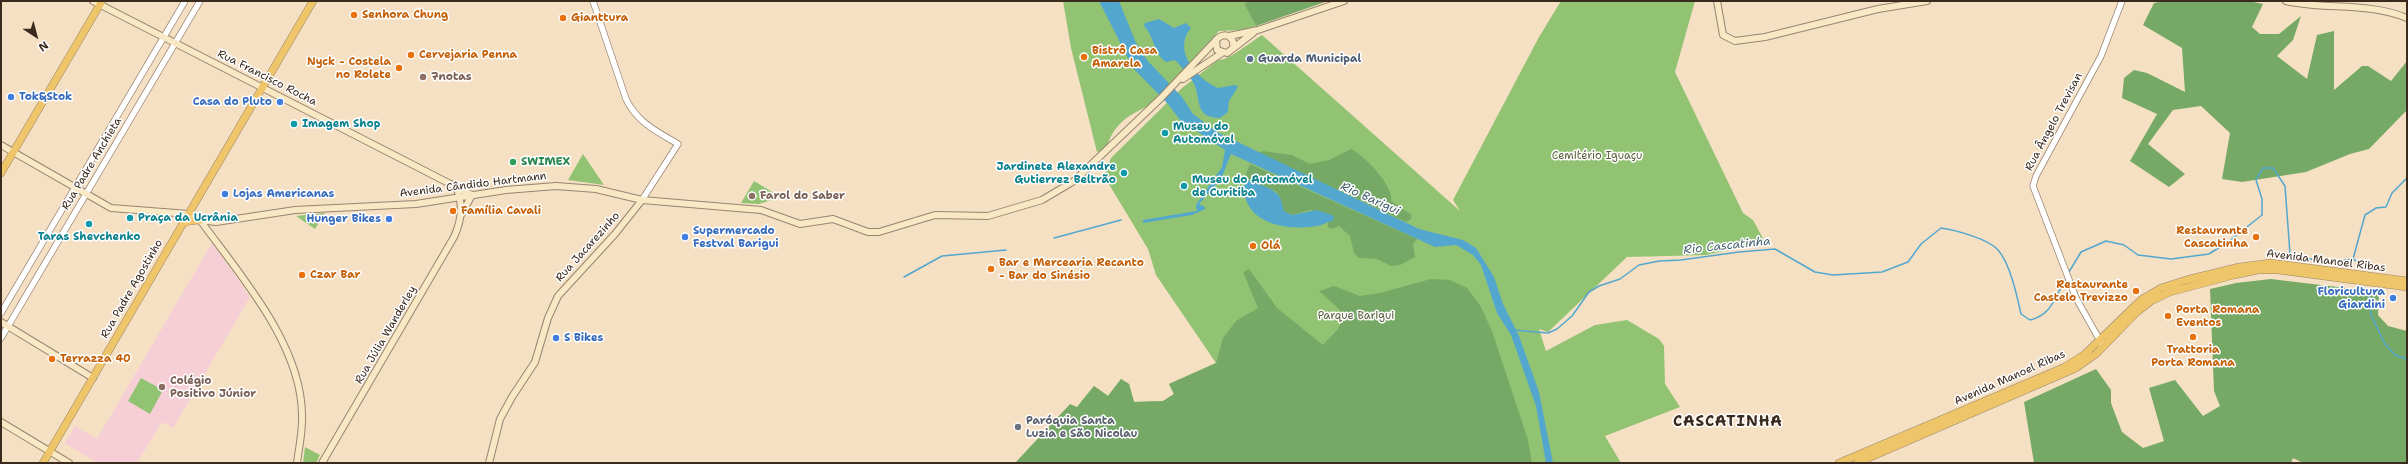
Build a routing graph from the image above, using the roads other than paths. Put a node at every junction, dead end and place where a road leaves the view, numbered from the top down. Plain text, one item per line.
1 (93, 1) edge
2 (185, 1) edge
3 (200, 1) edge
4 (313, 1) edge
5 (593, 1) edge
6 (1344, 1) edge
7 (1717, 1) edge
8 (1927, 1) edge
9 (2122, 1) edge
10 (2286, 1) edge
11 (101, 3) edge
12 (2312, 3) edge
13 (2407, 18) edge
14 (1258, 30) junction
15 (1229, 36) junction
16 (164, 37) junction
17 (1216, 40) junction
18 (175, 43) junction
19 (1233, 48) junction
20 (1222, 53) junction
21 (1197, 65) junction
22 (263, 87) junction
23 (1, 145) edge
24 (13, 152) junction
25 (1, 172) edge
26 (454, 185) junction
27 (75, 188) junction
28 (86, 194) junction
29 (472, 195) junction
30 (460, 197) junction
31 (642, 200) junction
32 (189, 214) junction
33 (461, 215) junction
34 (200, 220) junction
35 (183, 224) junction
36 (2277, 267) junction
37 (2217, 272) junction
38 (2383, 278) junction
39 (2407, 281) edge
40 (2205, 282) junction
41 (2390, 282) junction
42 (2378, 284) junction
43 (2407, 287) edge
44 (1, 313) edge
45 (1, 322) edge
46 (8, 326) junction
47 (1, 338) edge
48 (2101, 344) junction
49 (2057, 370) junction
50 (93, 378) junction
51 (2033, 380) junction
52 (2044, 383) junction
53 (2020, 394) junction
54 (1962, 411) junction
55 (1950, 416) junction
56 (1957, 420) junction
57 (1, 422) edge
58 (1942, 427) junction
59 (1882, 445) junction
60 (50, 451) junction
61 (1856, 459) edge
62 (1867, 459) junction
63 (43, 463) edge
64 (69, 463) edge
65 (297, 463) edge
66 (322, 463) edge
67 (489, 463) edge
68 (1839, 463) edge
69 (1852, 463) edge

1 - 11 main road, Rua Francisco Rocha
2 - 16 street, Rua Padre Anchieta
3 - 18 street, Rua Padre Anchieta
4 - 22 main road, Rua Padre Agostinho
5 - 31 street
6 - 14 main road
7 - 8 main road
9 - 48 street, Rua Ângelo Trevisan
10 - 12 main road
11 - 16 main road, Rua Francisco Rocha
11 - 24 main road
12 - 13 main road
14 - 15 main road
14 - 19 main road
15 - 17 main road
15 - 19 main road
16 - 18 main road, Rua Francisco Rocha
16 - 27 street, Rua Padre Anchieta
17 - 20 main road
17 - 21 main road, Avenida Cândido Hartmann
18 - 22 main road, Rua Francisco Rocha
18 - 28 street, Rua Padre Anchieta
19 - 20 main road
20 - 21 main road, Avenida Cândido Hartmann
21 - 31 main road, Avenida Cândido Hartmann
22 - 26 main road, Rua Francisco Rocha
22 - 32 main road, Rua Padre Agostinho
23 - 24 main road
24 - 25 main road
24 - 27 main road
26 - 29 main road, Rua Francisco Rocha
26 - 30 main road
27 - 28 main road
27 - 44 street, Rua Padre Anchieta
28 - 32 main road
28 - 46 street, Rua Padre Anchieta
29 - 30 main road, Avenida Cândido Hartmann
29 - 31 main road, Avenida Cândido Hartmann
29 - 33 main road, Rua Júlia Wanderley
30 - 33 main road, Rua Júlia Wanderley
30 - 34 main road, Avenida Cândido Hartmann
31 - 67 main road, Rua Jacarezinho
32 - 34 main road
32 - 35 main road, Rua Padre Agostinho
33 - 66 main road, Rua Júlia Wanderley
34 - 35 main road
34 - 65 main road
35 - 50 main road, Rua Padre Agostinho
36 - 37 main road, Avenida Manoel Ribas
36 - 38 main road, Avenida Manoel Ribas
36 - 40 main road, Avenida Manoel Ribas
36 - 42 main road, Avenida Manoel Ribas
37 - 40 main road
37 - 48 main road, Avenida Manoel Ribas
38 - 41 main road, Avenida Manoel Ribas
38 - 42 main road
39 - 41 main road, Avenida Manoel Ribas
40 - 48 main road, Avenida Manoel Ribas
41 - 42 main road, Avenida Manoel Ribas
41 - 43 main road, Avenida Manoel Ribas
45 - 46 main road
46 - 47 street, Rua Padre Anchieta
46 - 50 main road
48 - 49 main road, Avenida Manoel Ribas
48 - 52 main road, Avenida Manoel Ribas
49 - 51 main road, Avenida Manoel Ribas
49 - 52 main road
50 - 60 main road, Rua Padre Agostinho
51 - 53 main road
51 - 54 main road, Avenida Manoel Ribas
52 - 53 main road, Avenida Manoel Ribas
53 - 56 main road, Avenida Manoel Ribas
54 - 55 main road, Avenida Manoel Ribas
54 - 56 main road
55 - 58 main road
55 - 59 main road, Avenida Manoel Ribas
56 - 58 main road, Avenida Manoel Ribas
57 - 60 main road
58 - 62 main road, Avenida Manoel Ribas
59 - 61 main road, Avenida Manoel Ribas
59 - 62 main road
60 - 63 main road, Rua Padre Agostinho
60 - 64 main road
61 - 62 main road, Avenida Manoel Ribas
61 - 68 main road, Avenida Manoel Ribas
61 - 69 main road

